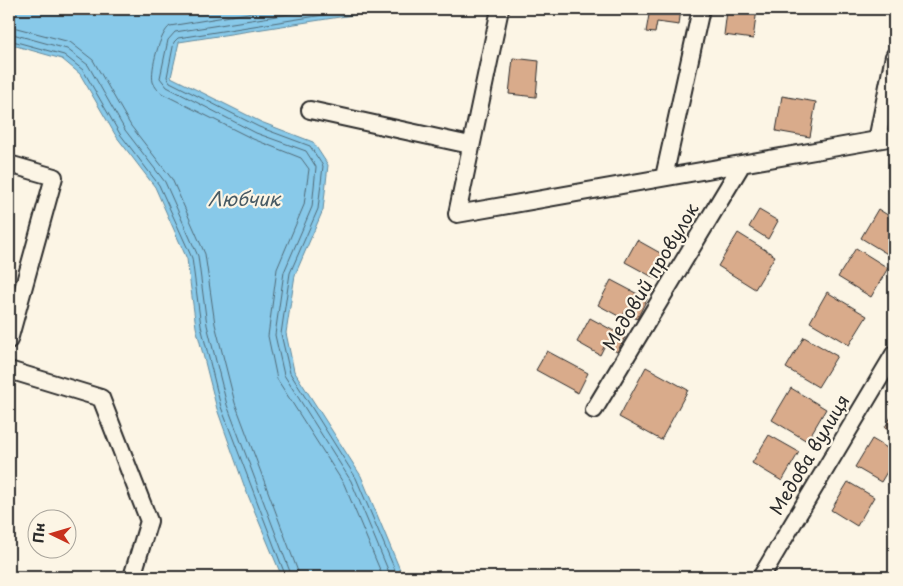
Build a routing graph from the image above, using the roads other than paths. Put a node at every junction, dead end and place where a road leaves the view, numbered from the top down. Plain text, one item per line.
1 (500, 9) edge
2 (701, 9) edge
3 (894, 56) edge
4 (310, 110) dead end
5 (894, 137) edge
6 (877, 140) junction
7 (470, 145) junction
8 (9, 164) edge
9 (742, 164) junction
10 (664, 177) junction
11 (9, 340) edge
12 (894, 354) edge
13 (9, 370) edge
14 (594, 410) dead end
15 (132, 577) edge
16 (760, 577) edge

1 - 7 street
2 - 10 street
3 - 6 street
4 - 7 street
5 - 6 street
6 - 9 street
7 - 10 street
8 - 11 street
9 - 10 street
9 - 14 street, Медовий провулок
12 - 16 street, Медова вулиця
13 - 15 street

